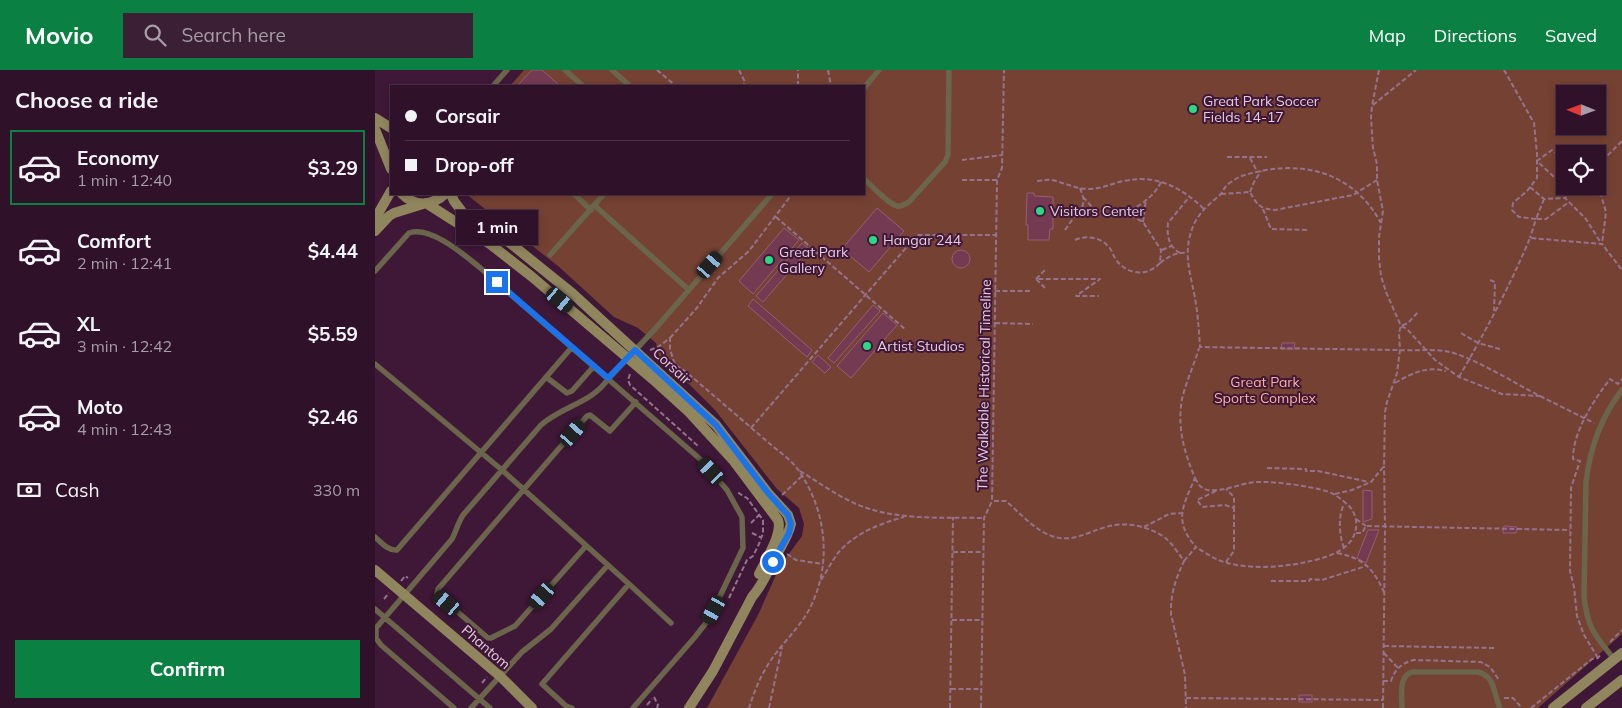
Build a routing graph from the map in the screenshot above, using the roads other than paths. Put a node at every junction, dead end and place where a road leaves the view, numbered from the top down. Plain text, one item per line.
1 (507, 70) edge
2 (565, 70) edge
3 (612, 70) edge
4 (879, 70) edge
5 (949, 70) edge
6 (494, 85) edge
7 (582, 85) edge
8 (629, 85) edge
9 (865, 87) edge
10 (375, 118) edge
11 (390, 127) edge
12 (375, 129) edge
13 (390, 166) edge
14 (865, 180) edge
15 (390, 193) edge
16 (403, 195) edge
17 (444, 195) edge
18 (452, 195) edge
19 (575, 195) edge
20 (603, 195) edge
21 (771, 195) edge
22 (425, 203) junction
23 (592, 208) junction
24 (375, 219) edge
25 (375, 231) edge
26 (550, 255) dead end
27 (375, 271) edge
28 (689, 290) junction
29 (572, 347) junction
30 (635, 350) junction
31 (628, 358) junction
32 (375, 364) edge
33 (594, 366) junction
34 (546, 377) junction
35 (608, 378) junction
36 (1622, 390) edge
37 (636, 402) junction
38 (481, 452) junction
39 (502, 470) junction
40 (523, 490) junction
41 (375, 537) edge
42 (586, 546) junction
43 (608, 565) junction
44 (375, 570) edge
45 (629, 584) junction
46 (403, 595) junction
47 (752, 597) junction
48 (375, 609) edge
49 (384, 617) junction
50 (671, 623) dead end
51 (1618, 656) edge
52 (713, 671) junction
53 (501, 677) junction
54 (1622, 680) edge
55 (479, 698) junction
56 (454, 708) edge
57 (471, 708) edge
58 (490, 708) edge
59 (532, 708) edge
60 (572, 708) edge
61 (633, 708) edge
62 (689, 708) edge
63 (697, 708) edge
64 (1402, 708) edge
65 (1500, 708) edge
66 (1553, 708) edge
67 (1586, 708) edge

1 - 6 lane
2 - 7 lane
3 - 8 lane
4 - 9 lane
5 - 14 lane
10 - 11 street
12 - 13 street
15 - 24 street
16 - 22 street, Corsair
17 - 22 street
18 - 30 street, Corsair
19 - 23 lane
20 - 23 lane
21 - 28 lane
22 - 25 street
22 - 31 street, Corsair
23 - 26 lane
23 - 28 lane
27 - 29 lane
28 - 30 lane
29 - 33 lane
29 - 34 lane
30 - 31 lane
30 - 47 street, Corsair
31 - 35 lane
31 - 47 street, Corsair
32 - 38 lane
33 - 34 lane
33 - 35 lane
34 - 38 lane
35 - 37 lane
35 - 39 lane
36 - 51 lane
37 - 40 lane
37 - 61 lane
38 - 39 lane
38 - 41 lane
39 - 40 lane
39 - 46 lane
40 - 42 lane
40 - 42 lane
42 - 43 lane
43 - 45 lane
43 - 53 lane
44 - 46 street, Phantom
45 - 50 lane
45 - 60 lane
46 - 49 lane
46 - 53 street, Phantom
47 - 52 street, Corsair
48 - 49 lane
49 - 55 lane
49 - 56 lane
51 - 66 street
52 - 62 street, Corsair
52 - 63 street, Corsair
53 - 55 lane
53 - 59 street, Phantom
54 - 67 street
55 - 57 lane
55 - 58 lane
64 - 65 lane

